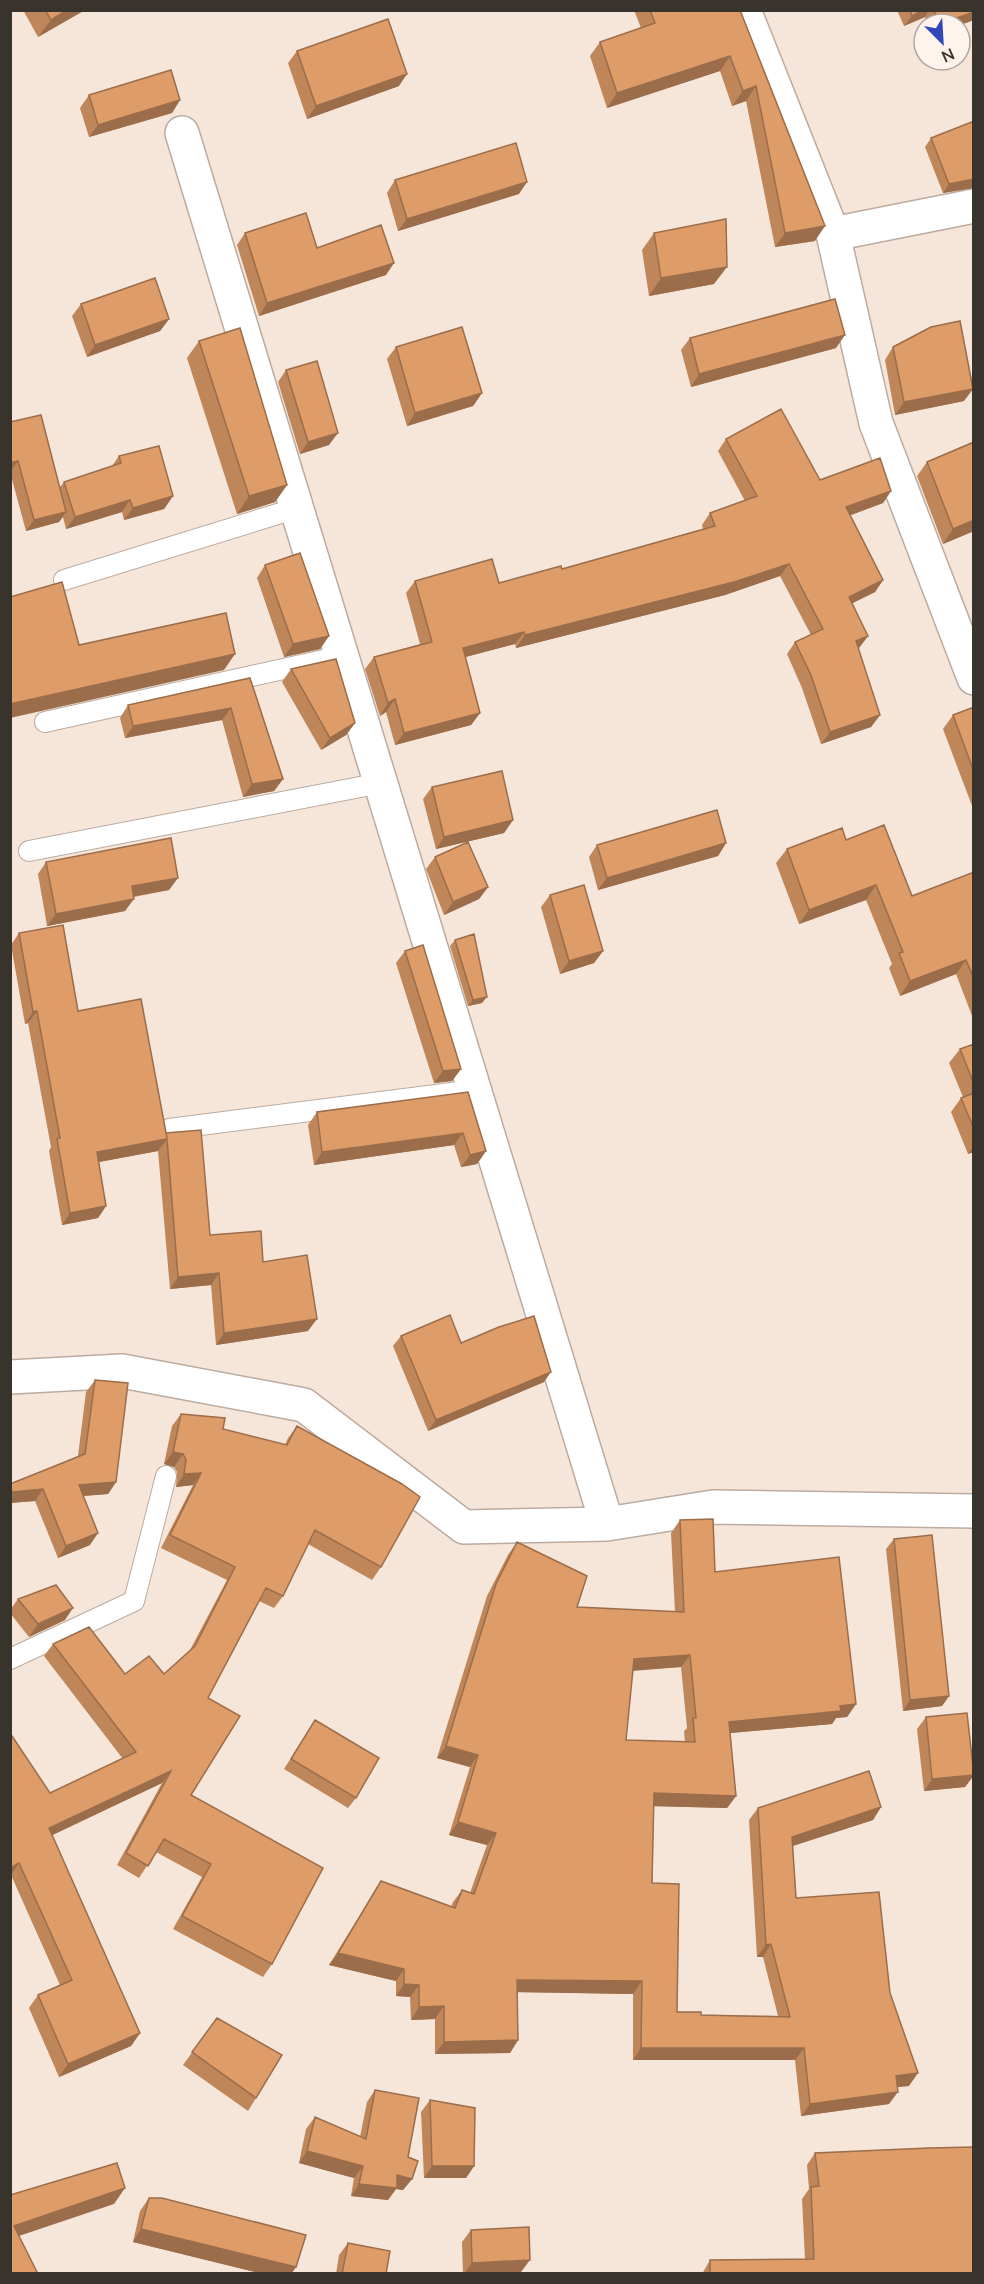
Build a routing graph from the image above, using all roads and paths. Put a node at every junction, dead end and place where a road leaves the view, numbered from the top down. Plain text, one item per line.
1 (744, 10) edge
2 (182, 133) dead end
3 (974, 206) edge
4 (833, 234) junction
5 (297, 508) junction
6 (64, 580) edge
7 (342, 656) junction
8 (974, 678) edge
9 (45, 722) dead end
10 (381, 783) junction
11 (29, 851) dead end
12 (475, 1090) junction
13 (169, 1129) dead end
14 (10, 1377) edge
15 (165, 1476) dead end
16 (974, 1511) edge
17 (607, 1524) junction
18 (10, 1659) edge

1 - 4 street
2 - 5 street
3 - 4 street
4 - 8 street
5 - 6 lane
5 - 7 street
7 - 9 lane
7 - 10 street
10 - 11 lane
10 - 12 street
12 - 13 lane
12 - 17 street
14 - 17 street
15 - 18 lane
16 - 17 street

